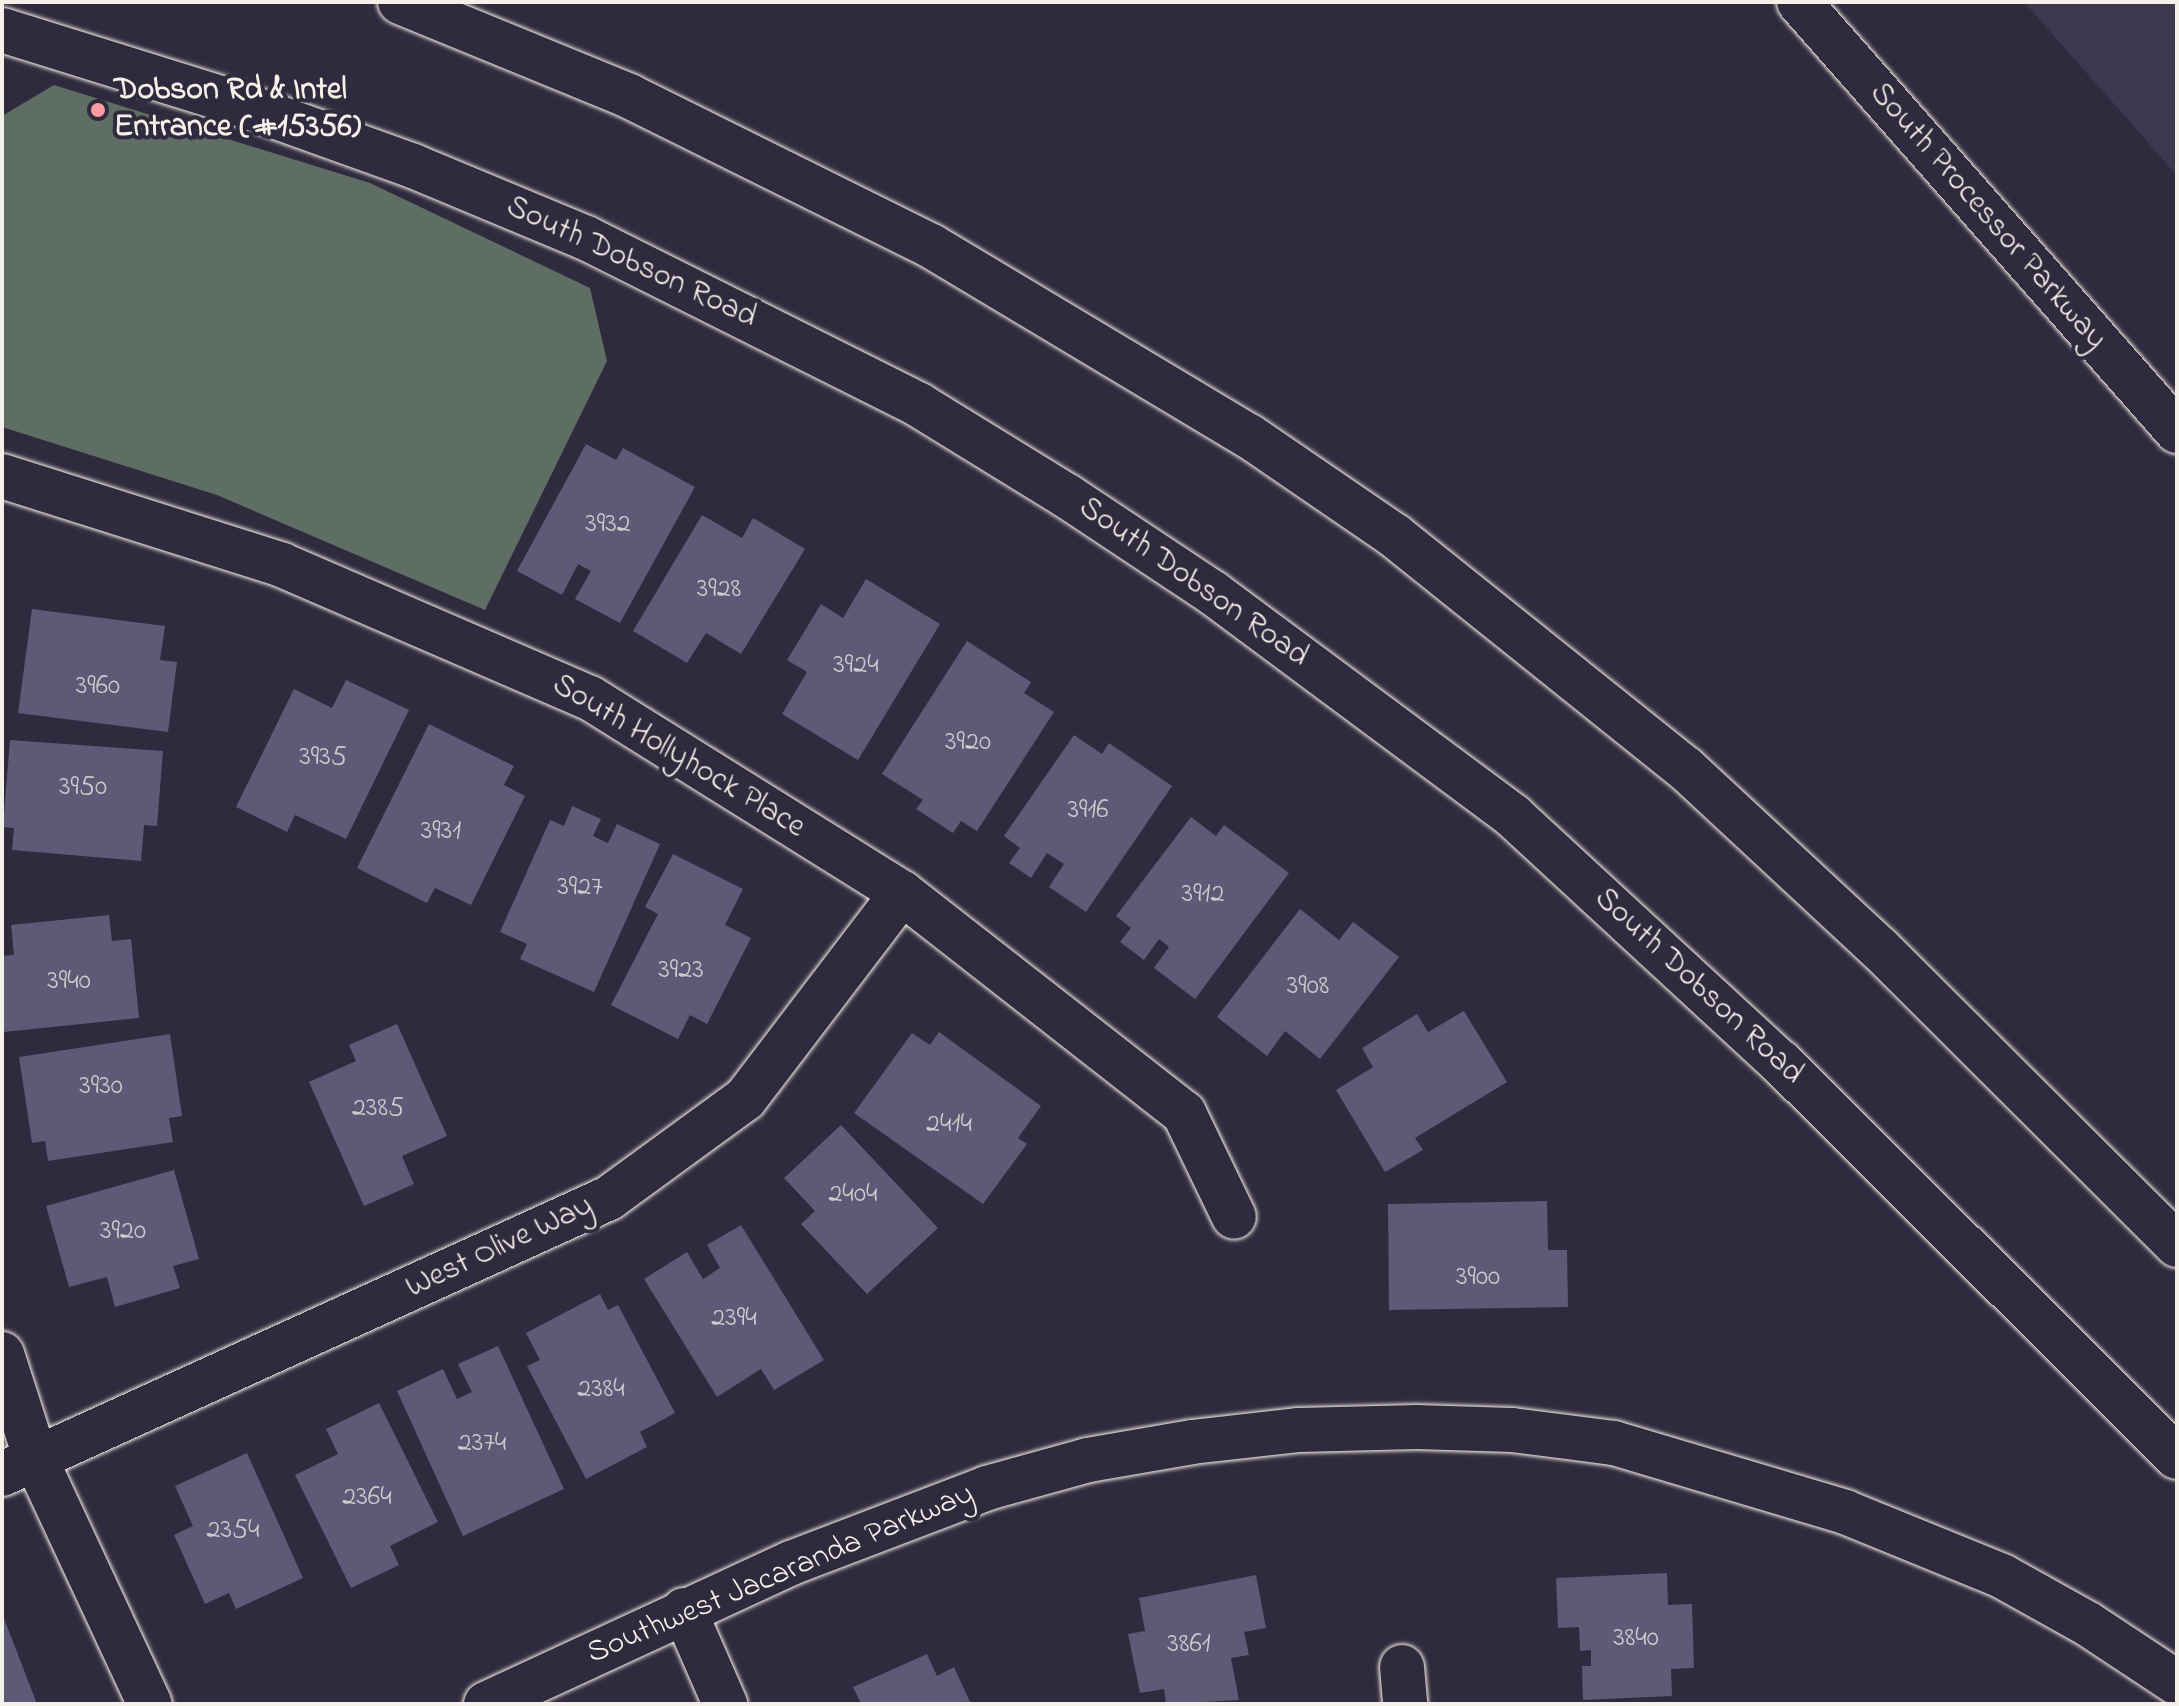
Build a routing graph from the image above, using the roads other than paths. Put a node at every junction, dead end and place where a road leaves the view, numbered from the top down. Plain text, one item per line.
1 (400, 2) edge
2 (1799, 2) edge
3 (2, 30) edge
4 (2177, 431) edge
5 (2, 476) edge
6 (902, 893) junction
7 (1234, 1217) dead end
8 (2177, 1245) edge
9 (2, 1354) edge
10 (2177, 1457) edge
11 (19, 1467) edge
12 (684, 1610) junction
13 (2177, 1683) edge
14 (150, 1704) edge
15 (486, 1704) edge
16 (725, 1704) edge

1 - 8 street
2 - 4 street, South Processor Parkway
3 - 10 street, South Dobson Road
5 - 6 street, South Hollyhock Place
6 - 7 street, South Hollyhock Place
6 - 11 street, West Olive Way
9 - 11 street
11 - 14 street
12 - 13 street, Southwest Jacaranda Parkway
12 - 15 street, Southwest Jacaranda Parkway
12 - 16 street

